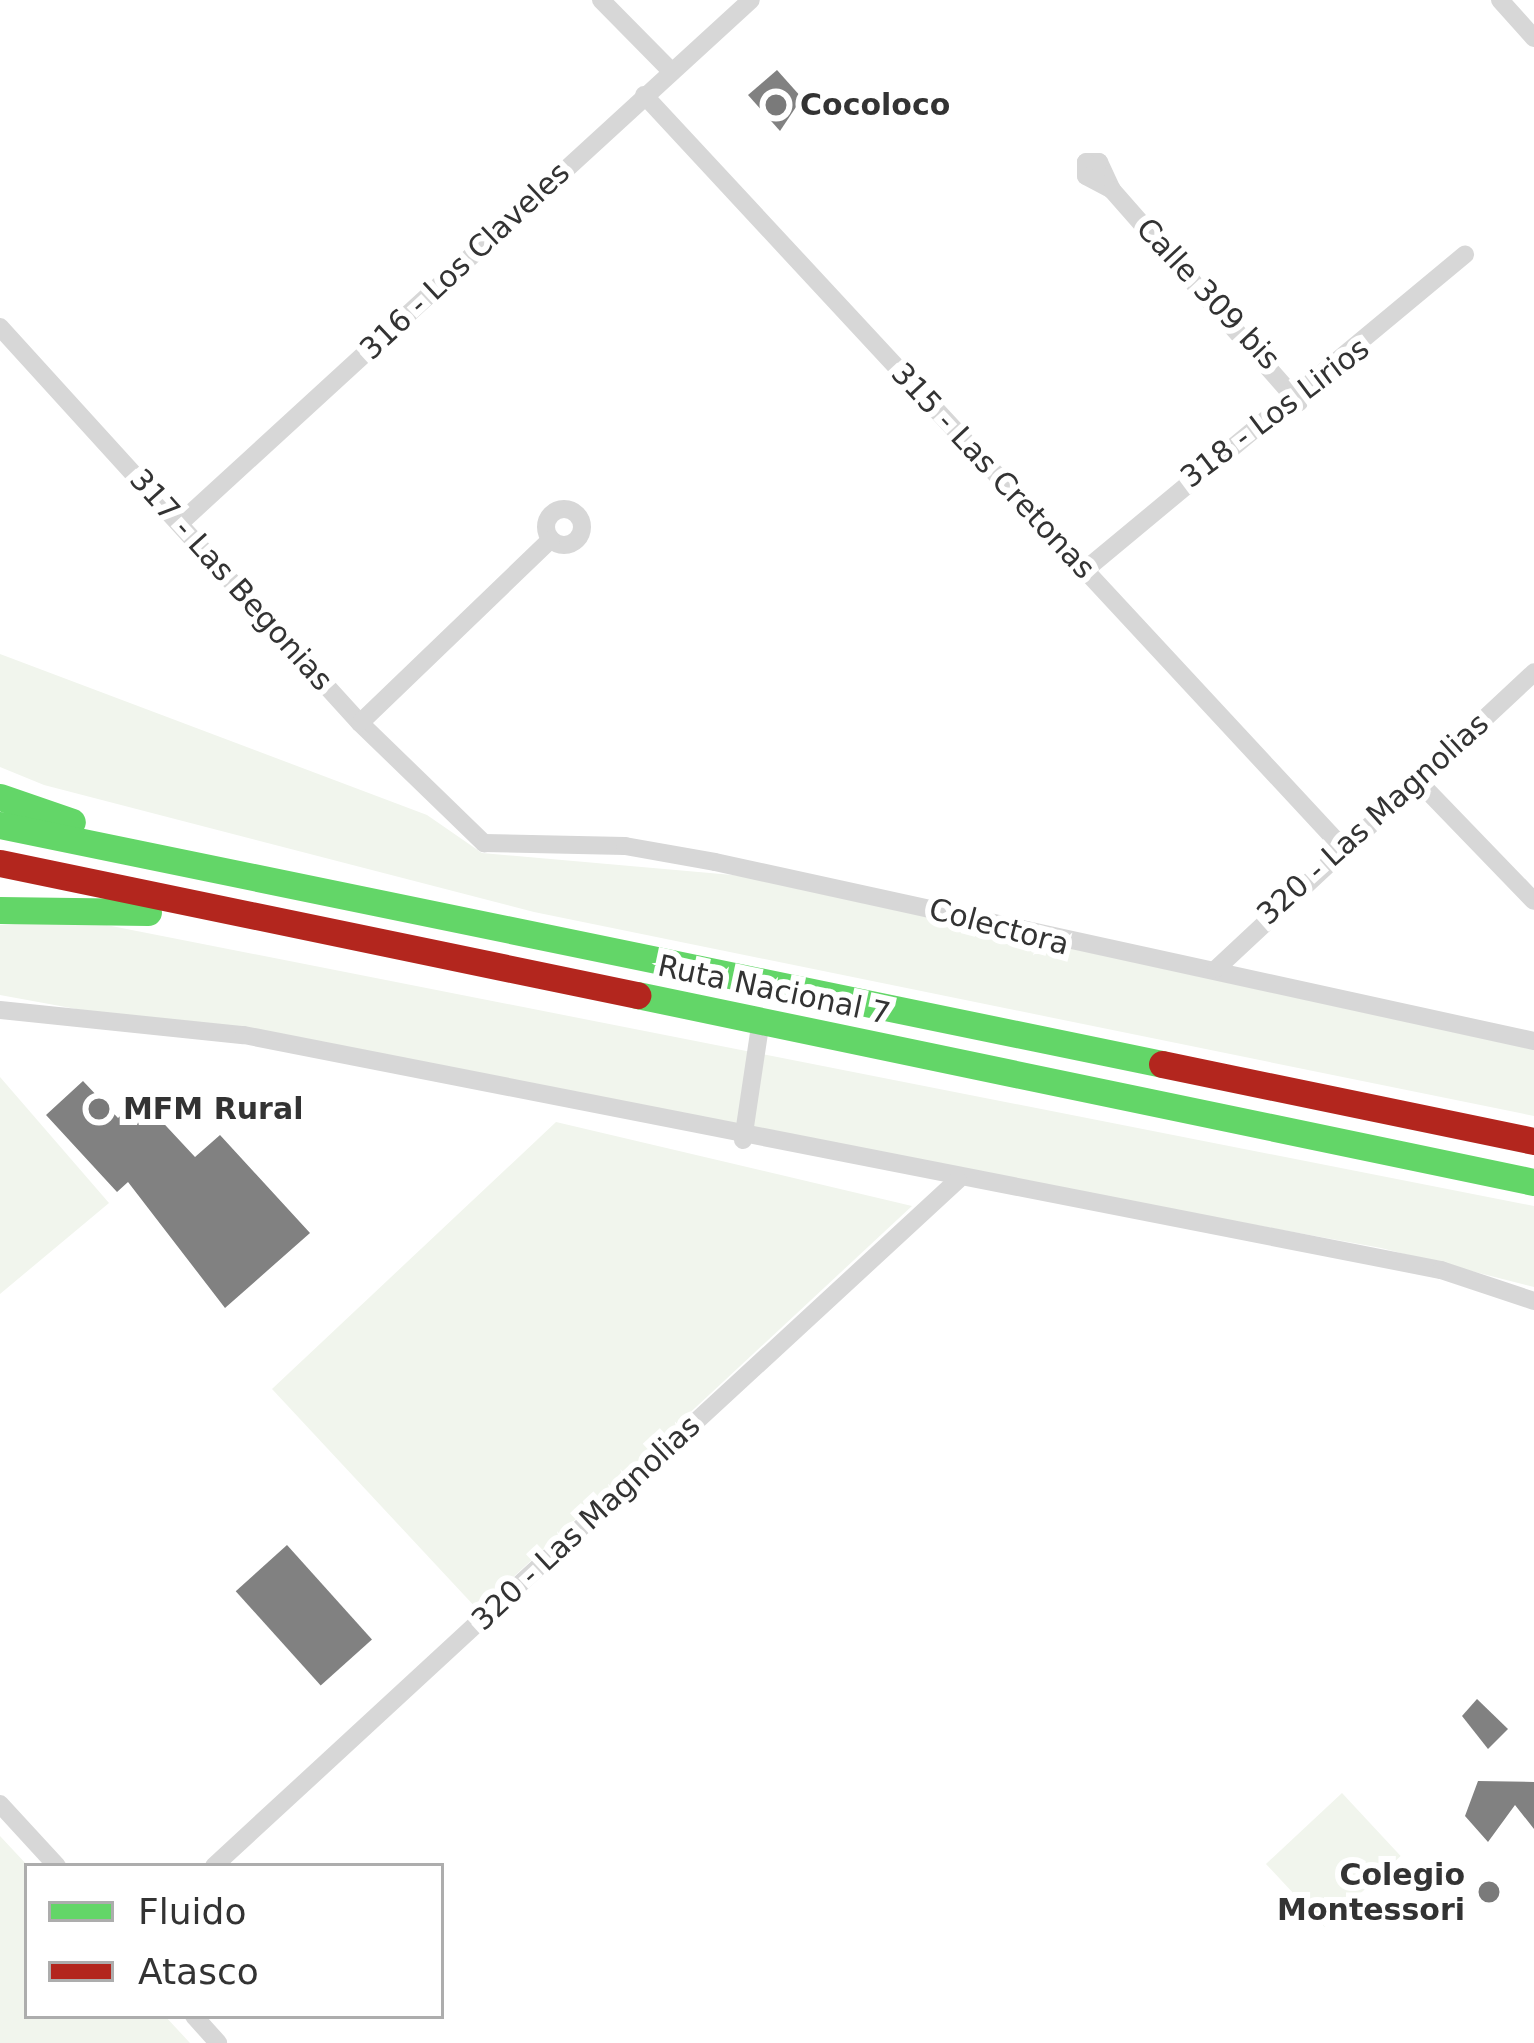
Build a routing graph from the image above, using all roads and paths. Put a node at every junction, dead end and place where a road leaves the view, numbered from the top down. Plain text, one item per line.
1 (601, 0) edge
2 (751, 0) edge
3 (1500, 0) edge
4 (1532, 32) edge
5 (673, 72) junction
6 (644, 95) junction
7 (1112, 190) dead end
8 (1465, 255) dead end
9 (0, 327) edge
10 (1299, 403) junction
11 (181, 523) junction
12 (550, 539) dead end
13 (1085, 570) junction
14 (1534, 672) edge
15 (360, 723) junction
16 (1417, 780) junction
17 (0, 797) edge
18 (0, 825) edge
19 (464, 830) joint
20 (1343, 848) junction
21 (0, 863) edge
22 (227, 874) junction
23 (1534, 901) edge
24 (0, 910) edge
25 (286, 922) junction
26 (1216, 969) junction
27 (0, 1010) edge
28 (761, 1020) junction
29 (1534, 1041) edge
30 (743, 1140) junction
31 (1534, 1142) edge
32 (958, 1180) junction
33 (1534, 1182) edge
34 (1534, 1301) edge
35 (0, 1804) edge
36 (54, 1863) edge
37 (217, 1863) edge
38 (197, 2019) edge
39 (218, 2043) edge

1 - 5 street
2 - 5 street, 316 - Los Claveles
3 - 4 street
5 - 6 street, 316 - Los Claveles
6 - 11 street, 316 - Los Claveles
6 - 13 street, 315 - Las Cretonas
7 - 10 street, Calle 309 bis
8 - 10 street, 318 - Los Lirios
9 - 11 street, 317 - Las Begonias
10 - 13 street, 318 - Los Lirios
11 - 15 street, 317 - Las Begonias
12 - 15 street
13 - 20 street, 315 - Las Cretonas
14 - 16 street, 320 - Las Magnolias
15 - 19 street, 317 - Las Begonias
16 - 20 street, 320 - Las Magnolias
16 - 23 street
17 - 22 highway
18 - 22 highway, Ruta Nacional 7
19 - 26 street, Colectora
20 - 26 street, 320 - Las Magnolias
21 - 25 highway, Ruta Nacional 7
22 - 31 highway, Ruta Nacional 7
24 - 25 highway
25 - 28 highway, Ruta Nacional 7
26 - 29 street, Colectora
27 - 30 street
28 - 30 street
28 - 33 highway, Ruta Nacional 7
30 - 32 street
32 - 34 street
32 - 37 street, 320 - Las Magnolias
35 - 36 street
38 - 39 street

